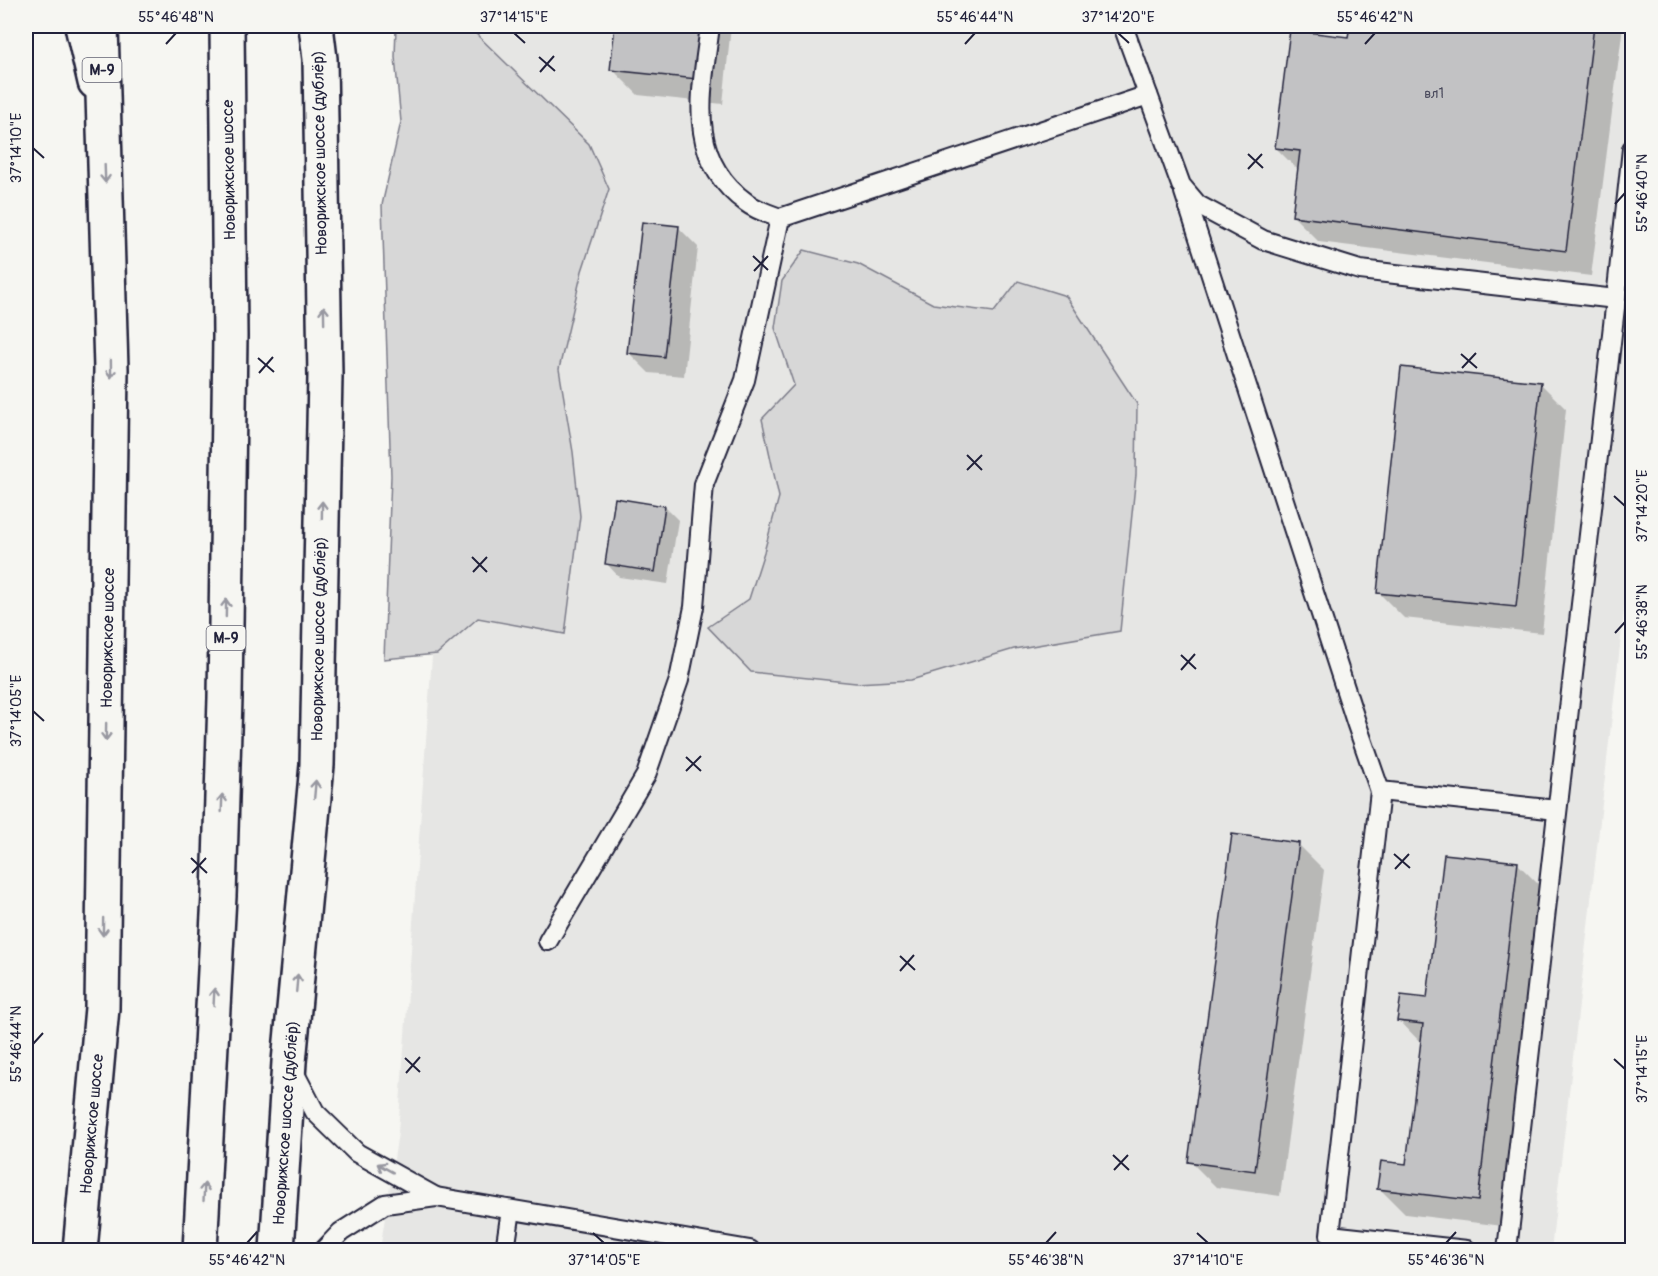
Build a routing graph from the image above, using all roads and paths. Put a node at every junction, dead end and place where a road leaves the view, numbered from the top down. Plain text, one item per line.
1 (82, 26) edge
2 (101, 26) edge
3 (227, 26) edge
4 (316, 26) edge
5 (327, 26) edge
6 (710, 26) edge
7 (1123, 26) edge
8 (320, 58) junction
9 (1148, 95) junction
10 (103, 116) junction
11 (1632, 149) edge
12 (1181, 185) junction
13 (780, 218) junction
14 (1616, 299) junction
15 (1380, 791) junction
16 (1557, 810) junction
17 (548, 941) dead end
18 (289, 1062) junction
19 (436, 1197) junction
20 (511, 1210) junction
21 (80, 1251) edge
22 (200, 1251) edge
23 (277, 1251) edge
24 (324, 1251) edge
25 (505, 1251) edge
26 (750, 1251) edge
27 (1467, 1251) edge
28 (1507, 1251) edge

1 - 10 main road, М-9
2 - 10 main road, Новорижское шоссе / М-9
22 -> 3 main road, Новорижское шоссе / М-9
4 - 8 main road, Новорижское шоссе (дублёр)
5 - 8 main road
6 - 13 lane
7 - 9 lane
18 -> 8 main road, Новорижское шоссе (дублёр)
9 - 12 lane
9 - 13 lane
10 -> 21 main road, Новорижское шоссе / М-9
11 - 14 lane
12 - 14 lane
12 - 15 lane
13 - 17 lane
14 - 16 lane
15 - 16 lane
15 - 27 lane
16 - 28 lane
19 -> 18 lane
18 - 23 main road, Новорижское шоссе (дублёр)
19 - 20 lane
19 - 24 lane
20 - 25 lane
20 - 26 lane

